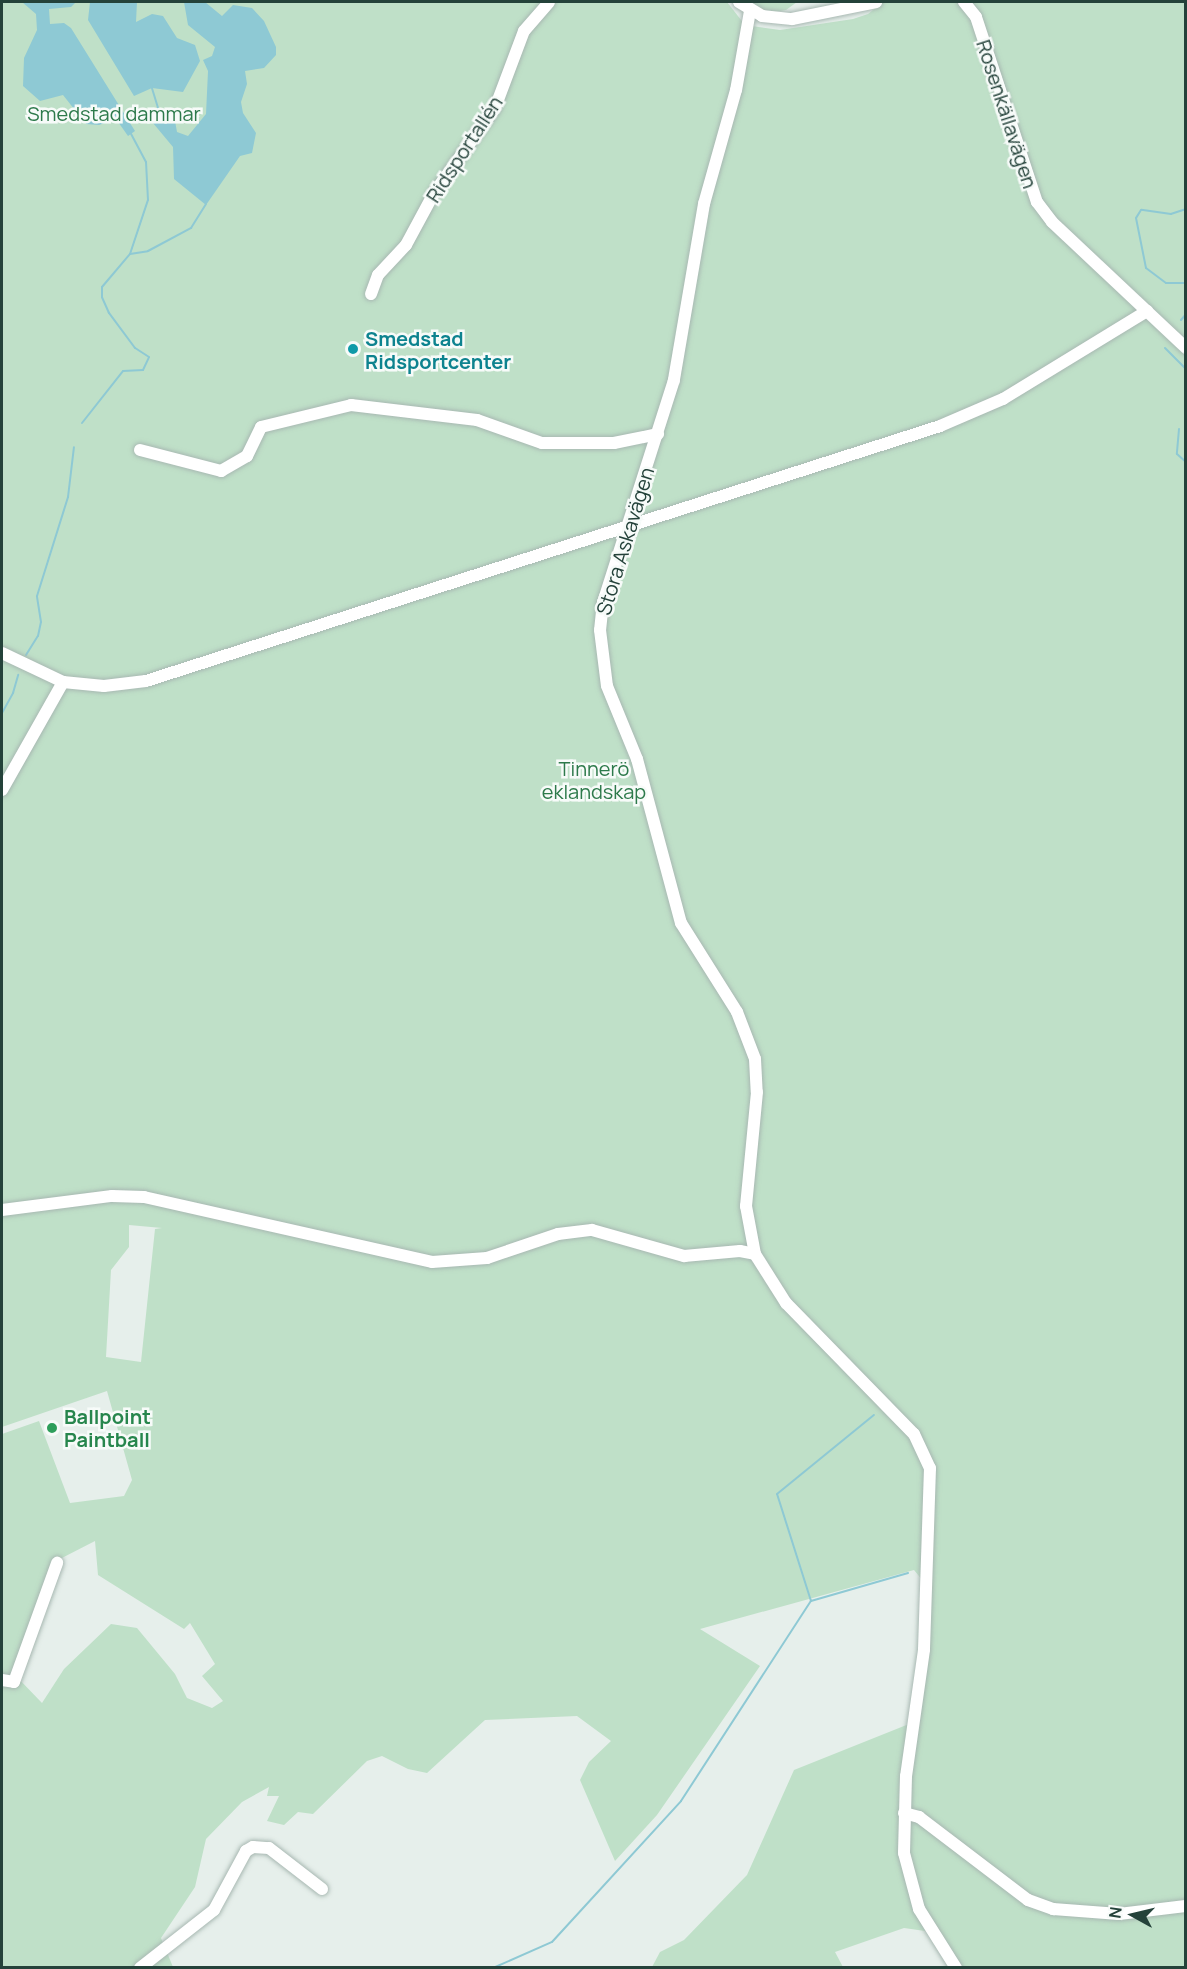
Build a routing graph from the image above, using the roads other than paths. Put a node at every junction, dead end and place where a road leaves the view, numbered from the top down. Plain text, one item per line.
1 (549, 2) edge
2 (740, 2) edge
3 (876, 2) edge
4 (964, 2) edge
5 (750, 11) junction
6 (371, 294) dead end
7 (1147, 312) junction
8 (1183, 342) edge
9 (658, 434) junction
10 (140, 450) dead end
11 (628, 527) junction
12 (2, 653) edge
13 (63, 682) junction
14 (2, 790) edge
15 (2, 1210) edge
16 (747, 1229) junction
17 (648, 1244) junction
18 (755, 1254) junction
19 (57, 1563) dead end
20 (2, 1680) edge
21 (904, 1813) junction
22 (322, 1888) dead end
23 (1185, 1906) edge
24 (140, 1968) edge
25 (956, 1968) edge

1 - 6 street, Ridsportallén
2 - 5 street
3 - 5 street
4 - 7 street, Rosenkällavägen
5 - 9 street, Stora Askavägen
7 - 8 street, Rosenkällavägen
7 - 11 street
9 - 10 street
9 - 11 street, Stora Askavägen
11 - 13 street
11 - 16 street, Stora Askavägen
12 - 13 street
13 - 14 street
15 - 17 street
16 - 17 street
16 - 18 street, Stora Askavägen
17 - 18 street
18 - 21 street, Stora Askavägen
19 - 20 street
21 - 23 street
21 - 25 street, Stora Askavägen
22 - 24 street

